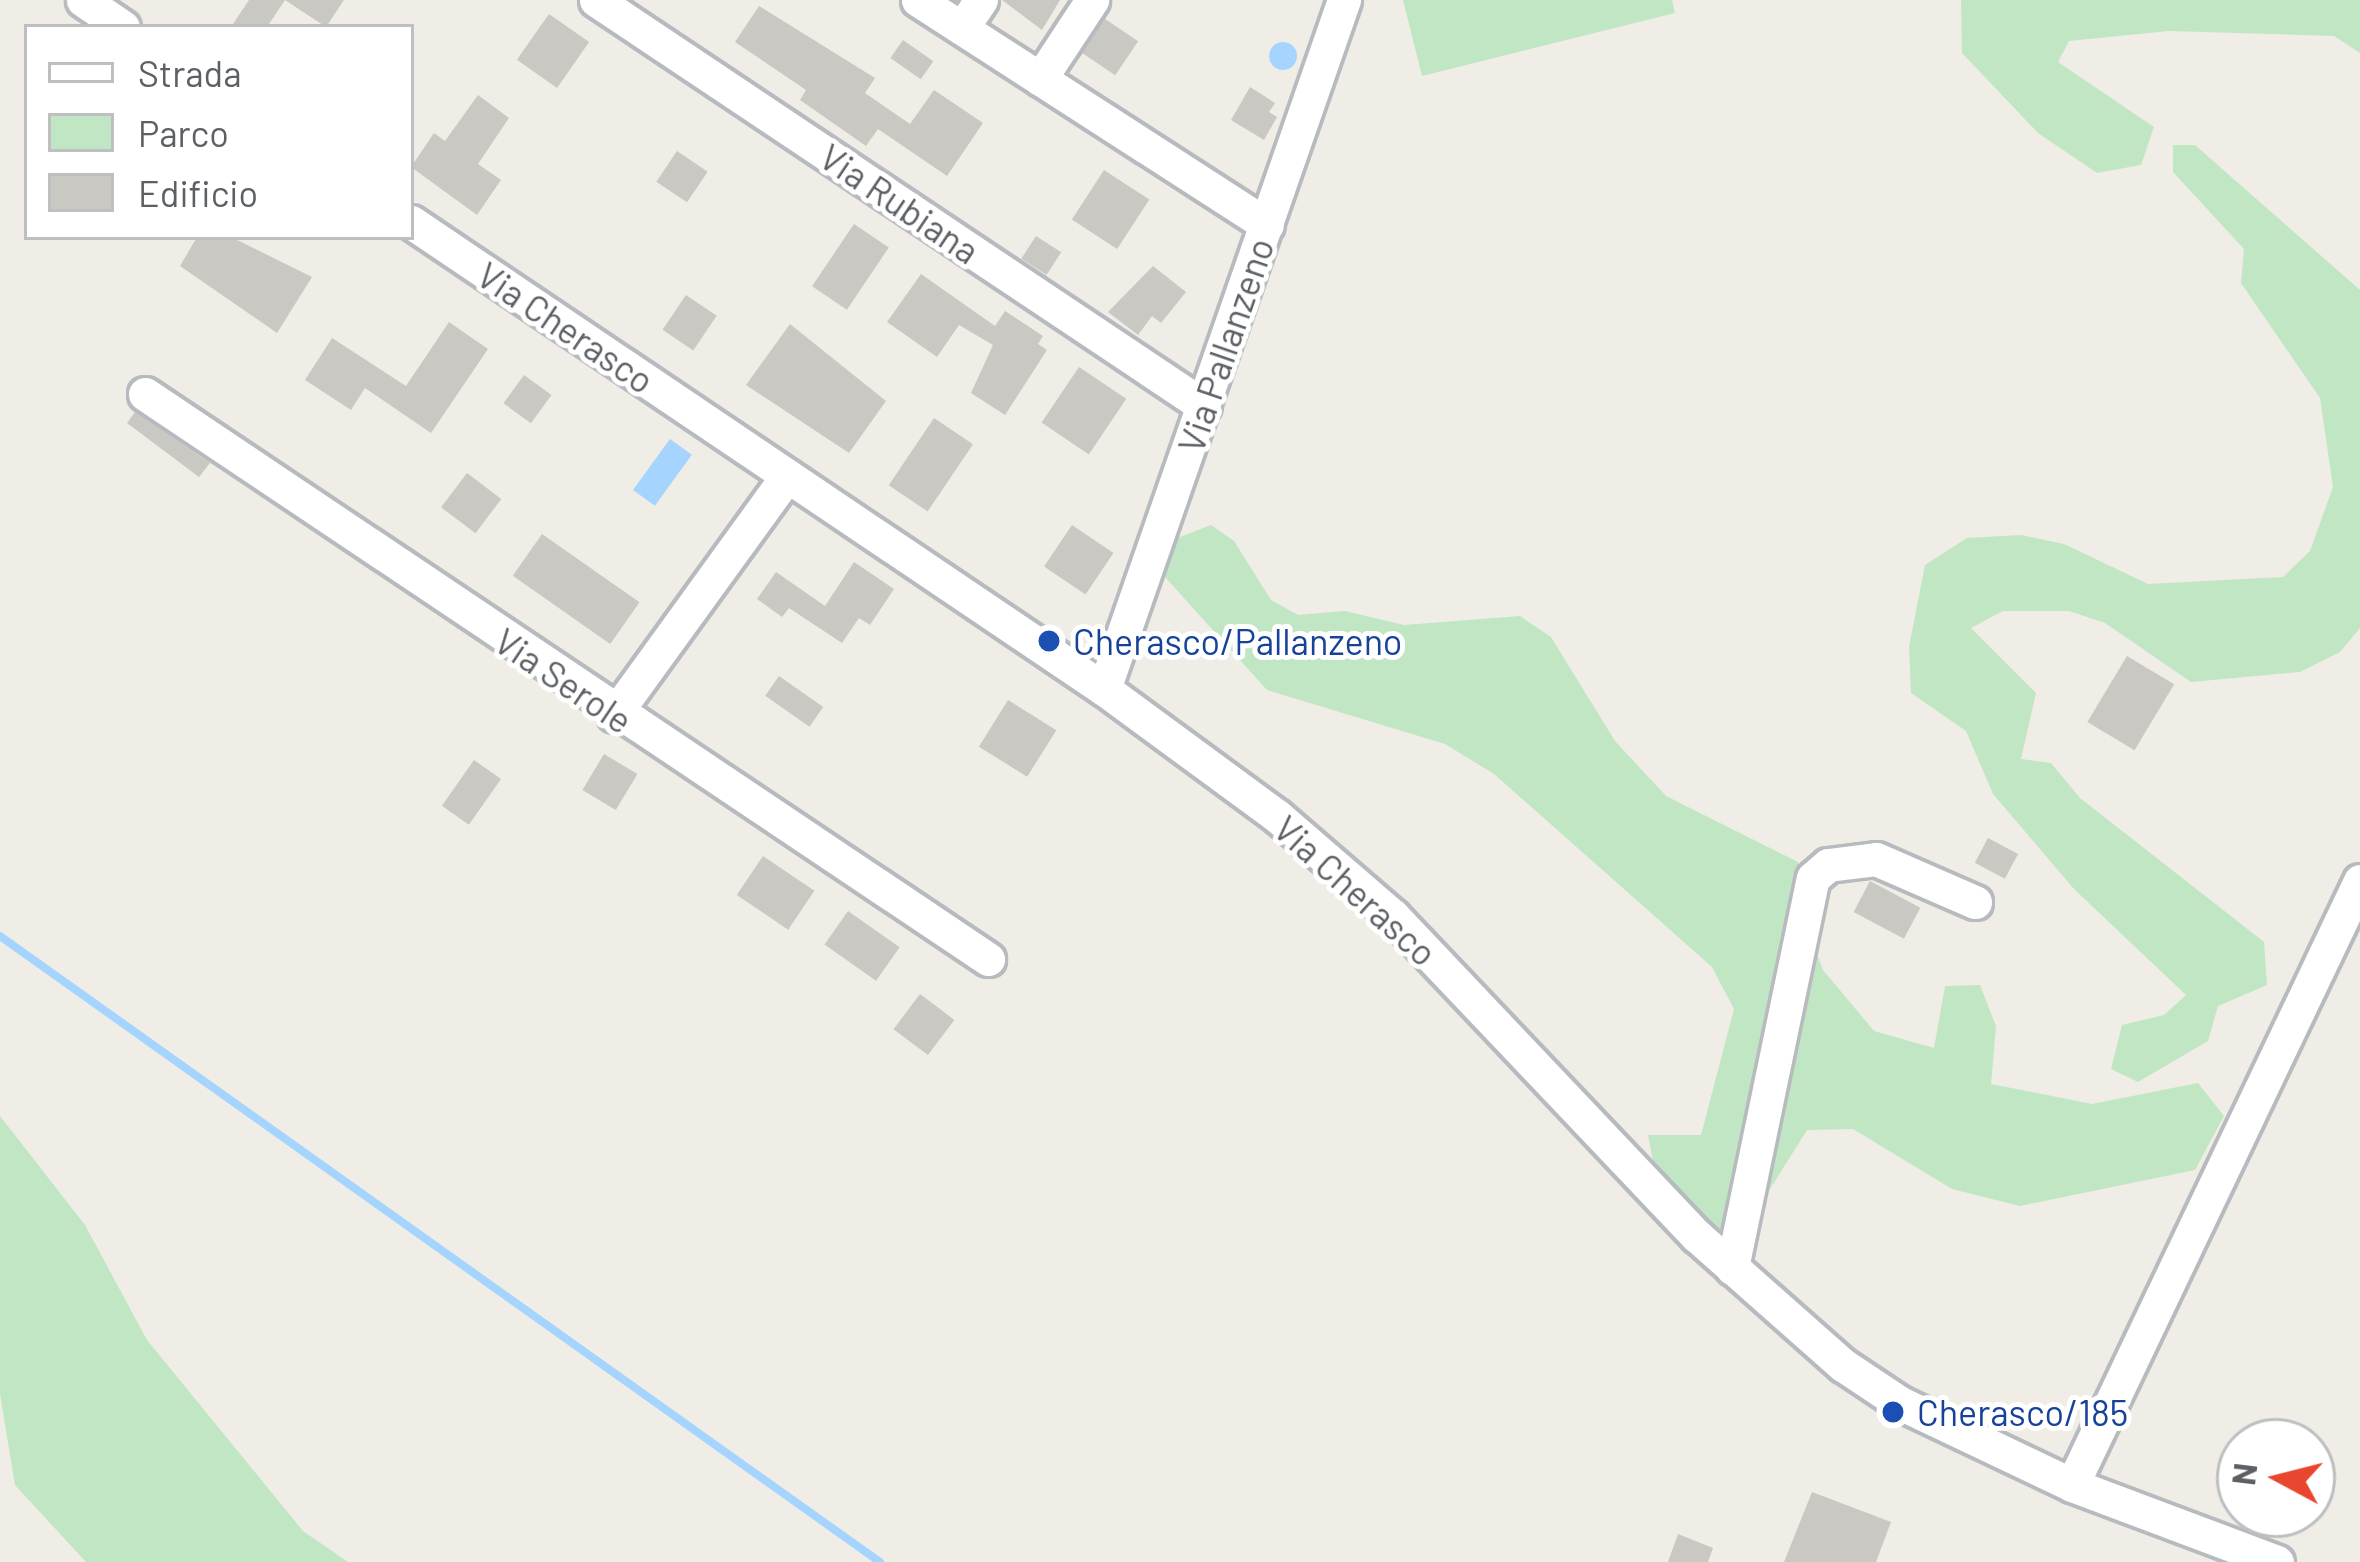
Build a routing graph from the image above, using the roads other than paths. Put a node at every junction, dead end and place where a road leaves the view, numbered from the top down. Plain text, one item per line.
1 (83, 0) edge
2 (596, 0) edge
3 (917, 0) edge
4 (981, 0) edge
5 (1092, 0) edge
6 (1344, 0) edge
7 (119, 24) edge
8 (962, 28) junction
9 (1040, 79) junction
10 (414, 224) edge
11 (1267, 225) junction
12 (145, 394) dead end
13 (1204, 406) junction
14 (787, 476) junction
15 (1103, 689) junction
16 (614, 716) junction
17 (2360, 881) edge
18 (1976, 902) dead end
19 (988, 959) dead end
20 (1732, 1268) junction
21 (2072, 1486) junction
22 (2277, 1562) edge

1 - 7 street
2 - 13 street, Via Rubiana
3 - 8 street
4 - 8 street
5 - 9 street
6 - 11 street, Via Pallanzeno
8 - 9 street
9 - 11 street
10 - 14 street, Via Cherasco
11 - 13 street, Via Pallanzeno
12 - 16 street, Via Serole
13 - 15 street, Via Pallanzeno
14 - 15 street, Via Cherasco
14 - 16 street
15 - 20 street, Via Cherasco
16 - 19 street, Via Serole
17 - 21 street
18 - 20 street
20 - 21 street, Via Cherasco
21 - 22 street, Via Cherasco

